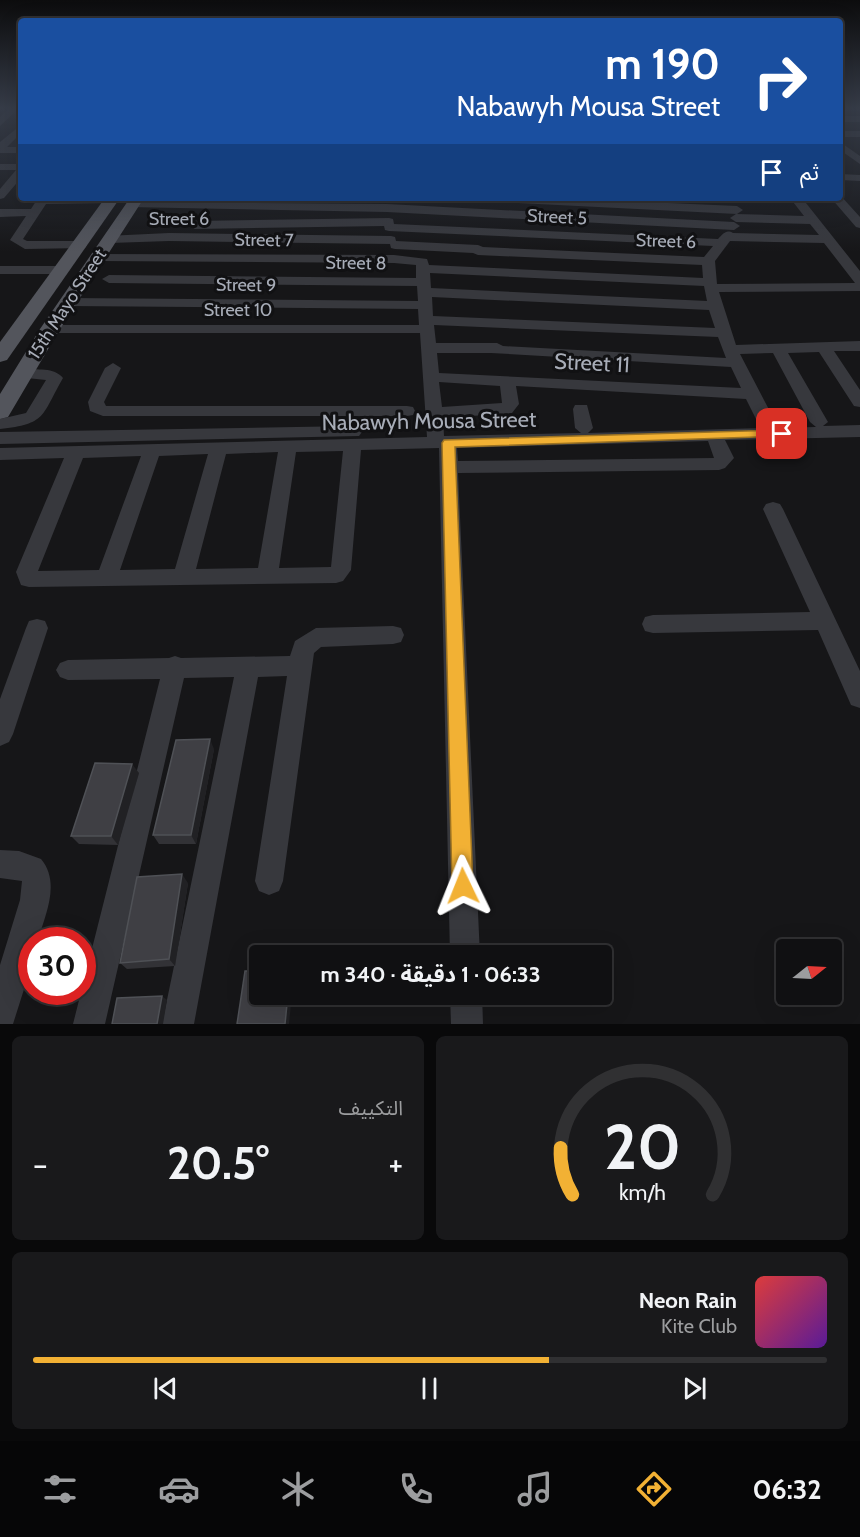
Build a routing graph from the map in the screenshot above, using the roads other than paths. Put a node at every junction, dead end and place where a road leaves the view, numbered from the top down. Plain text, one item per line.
1 (0, 166) edge
2 (15, 177) edge
3 (850, 177) edge
4 (860, 186) edge
5 (0, 196) edge
6 (42, 201) edge
7 (111, 201) edge
8 (134, 201) edge
9 (466, 201) edge
10 (510, 201) edge
11 (798, 201) edge
12 (840, 201) edge
13 (387, 203) edge
14 (34, 212) junction
15 (0, 213) edge
16 (471, 213) junction
17 (812, 220) junction
18 (732, 222) edge
19 (247, 223) junction
20 (223, 224) junction
21 (389, 224) junction
22 (860, 224) edge
23 (477, 231) junction
24 (119, 235) junction
25 (217, 237) junction
26 (242, 238) junction
27 (827, 239) junction
28 (393, 243) junction
29 (81, 245) junction
30 (478, 250) junction
31 (98, 257) junction
32 (120, 257) junction
33 (394, 259) junction
34 (708, 261) junction
35 (0, 270) edge
36 (63, 270) junction
37 (478, 270) junction
38 (109, 279) junction
39 (277, 280) junction
40 (860, 280) edge
41 (710, 285) junction
42 (860, 286) edge
43 (484, 295) junction
44 (424, 299) junction
45 (68, 302) junction
46 (96, 303) junction
47 (270, 305) junction
48 (714, 306) junction
49 (493, 322) junction
50 (50, 329) junction
51 (83, 329) junction
52 (262, 329) junction
53 (724, 333) junction
54 (860, 346) edge
55 (823, 347) junction
56 (428, 348) junction
57 (778, 348) junction
58 (497, 349) junction
59 (1, 354) edge
60 (733, 357) junction
61 (113, 368) dead end
62 (23, 374) junction
63 (430, 377) junction
64 (505, 381) junction
65 (752, 394) junction
66 (860, 402) edge
67 (581, 409) dead end
68 (407, 411) dead end
69 (0, 412) edge
70 (166, 412) junction
71 (292, 412) junction
72 (860, 420) edge
73 (819, 422) junction
74 (768, 423) junction
75 (0, 424) edge
76 (584, 428) junction
77 (860, 431) edge
78 (714, 435) junction
79 (0, 438) edge
80 (440, 439) junction
81 (289, 440) junction
82 (156, 443) junction
83 (352, 445) junction
84 (218, 448) junction
85 (76, 452) junction
86 (0, 454) edge
87 (773, 509) dead end
88 (267, 576) junction
89 (183, 577) junction
90 (107, 578) junction
91 (825, 621) junction
92 (653, 624) dead end
93 (38, 628) dead end
94 (393, 635) dead end
95 (175, 666) junction
96 (248, 666) junction
97 (299, 666) junction
98 (68, 670) dead end
99 (860, 697) edge
100 (0, 734) edge
101 (0, 864) edge
102 (269, 881) dead end
103 (464, 945) edge
104 (466, 1005) edge
105 (0, 1017) edge
106 (89, 1024) edge
107 (178, 1024) edge
108 (467, 1024) edge

1 - 2 street
2 - 5 street
3 - 4 street
6 - 14 street
7 - 29 main road, 15th Mayo Street
8 - 13 street
8 - 24 main road, 15th Mayo Street
9 - 16 street
10 - 18 street
11 - 17 street
12 - 22 street
13 - 16 street
13 - 21 street
14 - 15 street
14 - 29 street
16 - 18 street
16 - 23 street
17 - 18 street
17 - 27 street
18 - 23 street, Street 5
18 - 27 street
18 - 34 street
19 - 20 street, Street 5
19 - 21 street, Street 5
19 - 26 street
20 - 24 street, Street 5
20 - 25 street
21 - 23 street, Street 5
21 - 28 street
23 - 30 street
24 - 25 street, Street 6
24 - 31 main road, 15th Mayo Street
24 - 32 street
25 - 26 street, Street 6
26 - 28 street, Street 6
27 - 40 street
28 - 30 street, Street 6
28 - 33 street
29 - 36 main road, 15th Mayo Street
30 - 34 street, Street 6
30 - 37 street
31 - 32 street, Street 7
31 - 45 main road, 15th Mayo Street
32 - 33 street, Street 7
32 - 38 street
33 - 44 street, Street 7
34 - 41 street
35 - 36 street, 15th Mayo Street
36 - 59 main road, 15th Mayo Street
37 - 41 street
37 - 43 street
37 - 44 street
38 - 39 street, Street 8
38 - 46 street
39 - 44 street, Street 8
39 - 47 street
41 - 42 street
41 - 48 street
43 - 44 street, Street 8
43 - 48 street, Street 8
43 - 49 street
44 - 47 street, Street 9
44 - 49 street, Street 9
44 - 52 street, Street 10
44 - 56 street
45 - 46 street, Street 9
45 - 50 main road, 15th Mayo Street
46 - 47 street, Street 9
46 - 51 street
47 - 52 street
48 - 53 street
49 - 53 street, Street 9
49 - 58 street
50 - 51 street, Street 10
50 - 62 main road, 15th Mayo Street
51 - 52 street, Street 10
53 - 60 street
54 - 55 street
55 - 57 street
55 - 66 street
56 - 58 street
56 - 63 street
57 - 60 street
57 - 73 street
58 - 60 street
58 - 64 street
60 - 65 street
61 - 70 street
62 - 69 main road, 15th Mayo Street
62 - 75 street
63 - 64 street, Street 11
63 - 80 street
64 - 65 street, Street 11
64 - 80 street
65 - 74 street
67 - 76 street
68 - 71 street
70 - 71 street
70 - 82 street
71 - 81 street
72 - 73 street, Nabawyh Mousa Street
73 - 74 street, Nabawyh Mousa Street
74 - 76 street, Nabawyh Mousa Street
76 - 80 street, Nabawyh Mousa Street
77 - 78 street, Nabawyh Mousa Street
78 - 80 street, Nabawyh Mousa Street
78 - 80 street
79 - 82 street, Nabawyh Mousa Street
80 - 81 street, Nabawyh Mousa Street
80 - 83 street, Nabawyh Mousa Street
80 - 103 street
81 - 82 street, Nabawyh Mousa Street
81 - 83 street, Nabawyh Mousa Street
81 - 84 street, Nabawyh Mousa Street
81 - 88 street
82 - 84 street, Nabawyh Mousa Street
82 - 85 street, Nabawyh Mousa Street
82 - 90 street
83 - 88 street
84 - 89 street
85 - 86 street, Nabawyh Mousa Street
85 - 90 street
87 - 91 street
88 - 89 street
89 - 90 street
91 - 92 street
91 - 99 street
93 - 100 street
94 - 97 street
95 - 96 street
95 - 98 street
95 - 106 street
96 - 97 street
96 - 107 street
97 - 102 street
101 - 105 street
104 - 108 street

